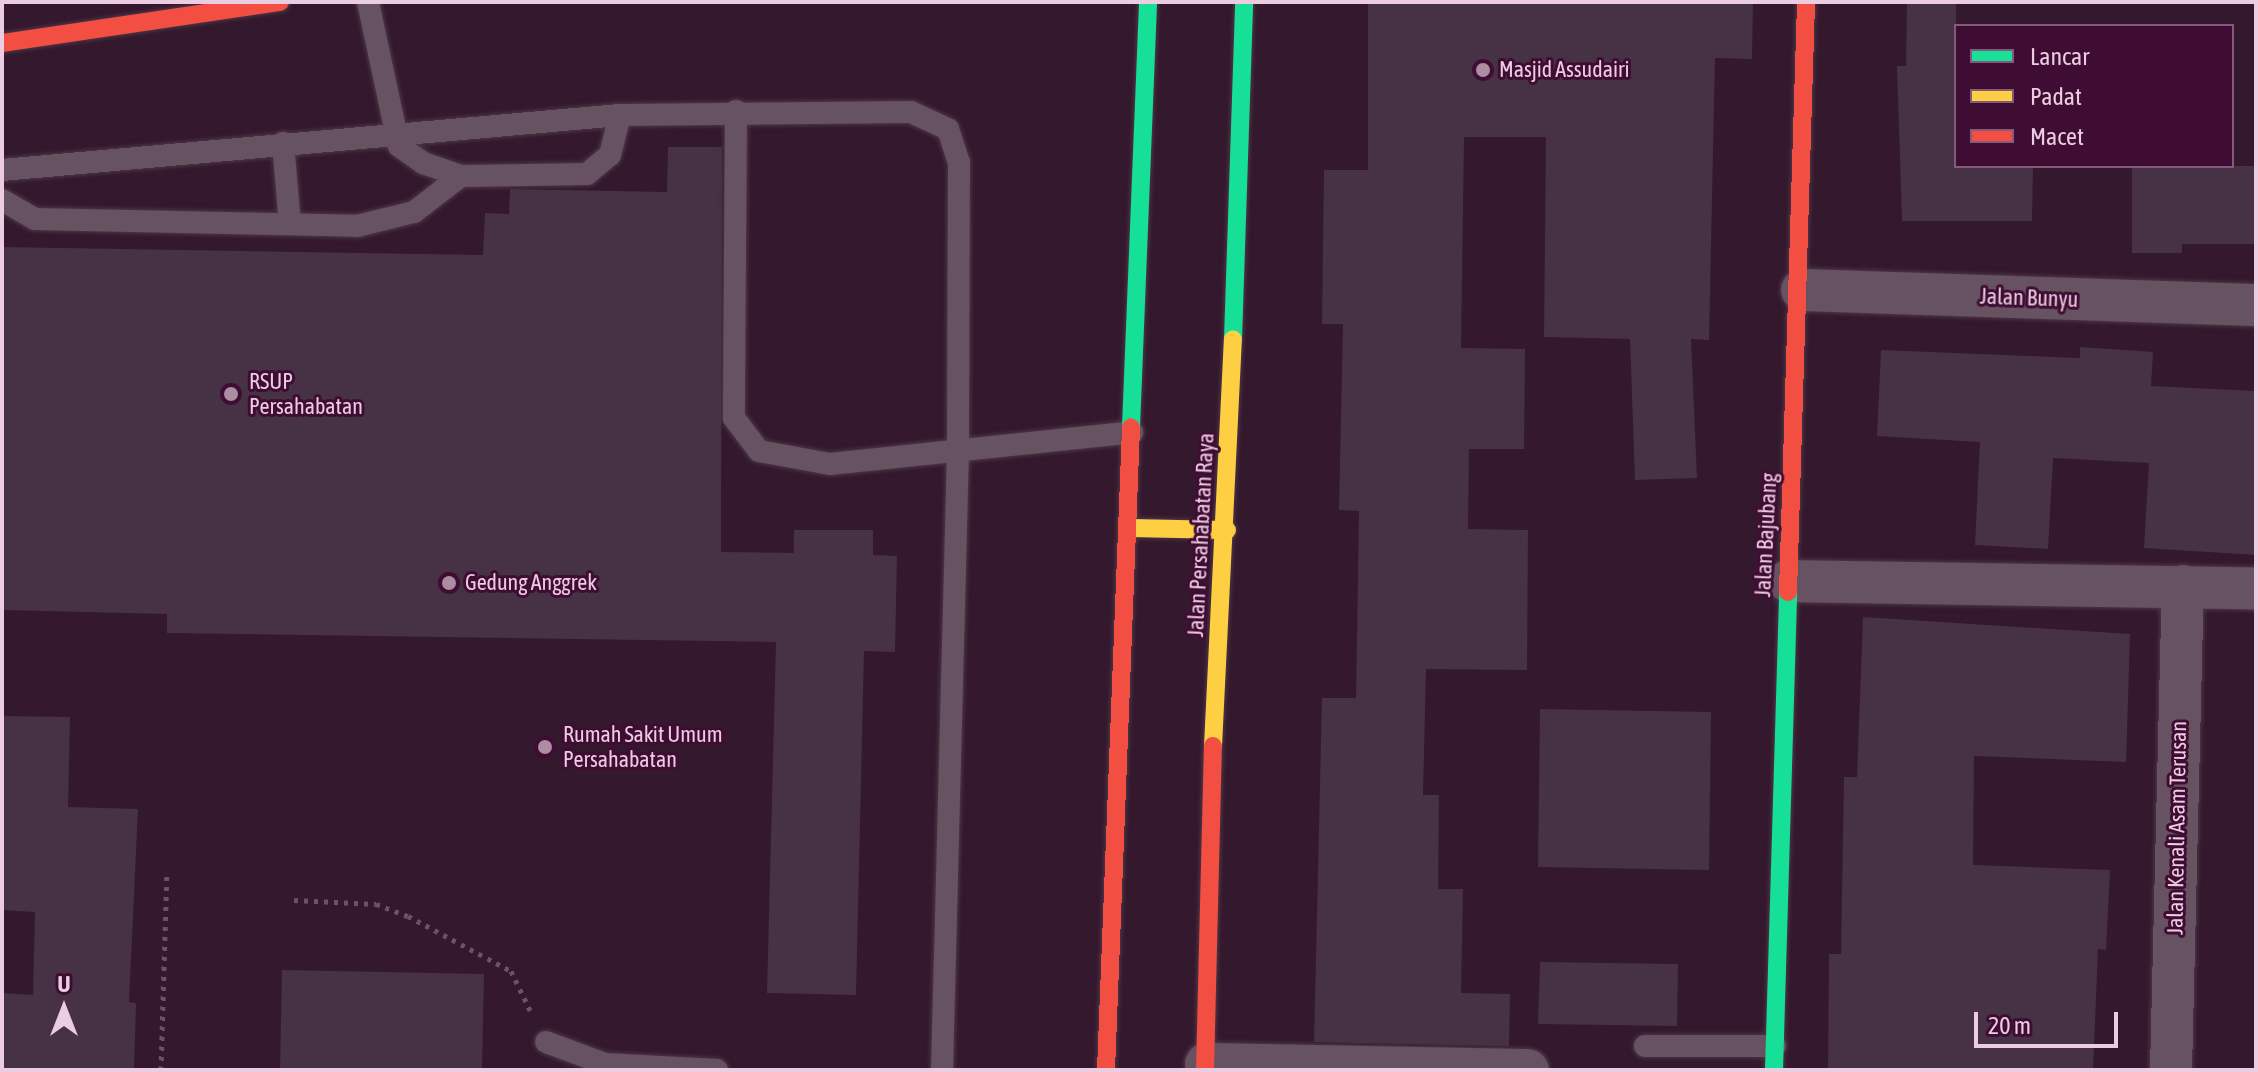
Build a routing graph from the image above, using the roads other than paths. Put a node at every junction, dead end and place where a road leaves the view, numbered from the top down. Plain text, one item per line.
1 (280, 2) edge
2 (368, 2) edge
3 (1148, 2) edge
4 (1244, 2) edge
5 (1806, 2) edge
6 (2, 43) edge
7 (736, 111) junction
8 (620, 115) junction
9 (393, 131) junction
10 (283, 143) junction
11 (2, 170) edge
12 (461, 176) junction
13 (2, 200) edge
14 (290, 224) junction
15 (1802, 290) junction
16 (2256, 305) edge
17 (1132, 432) junction
18 (958, 451) junction
19 (1129, 528) junction
20 (1227, 530) junction
21 (1788, 581) junction
22 (2183, 586) junction
23 (2256, 588) edge
24 (546, 1042) road end
25 (1645, 1046) dead end
26 (1775, 1046) junction
27 (1206, 1067) edge
28 (717, 1070) edge
29 (942, 1070) edge
30 (1106, 1070) edge
31 (1528, 1070) edge
32 (1774, 1070) edge
33 (2171, 1070) edge

1 - 6 street
2 - 9 lane
3 - 17 street
4 - 20 street, Jalan Persahabatan Raya
5 - 15 street, Jalan Bajubang
7 - 8 lane
7 - 18 lane
7 - 18 lane
8 - 9 lane
8 - 12 lane
9 - 10 lane
9 - 12 lane
10 - 11 lane
10 - 14 lane
12 - 14 lane
13 - 14 lane
15 - 16 street, Jalan Bunyu
15 - 21 street, Jalan Bajubang
17 - 18 lane
17 - 19 street
18 - 29 lane
19 - 20 street
19 - 30 street
20 - 27 street, Jalan Persahabatan Raya
21 - 22 street
21 - 26 street, Jalan Bajubang
22 - 23 street
22 - 33 street, Jalan Kenali Asam Terusan
24 - 28 lane
25 - 26 lane
26 - 32 street, Jalan Bajubang
27 - 31 street

